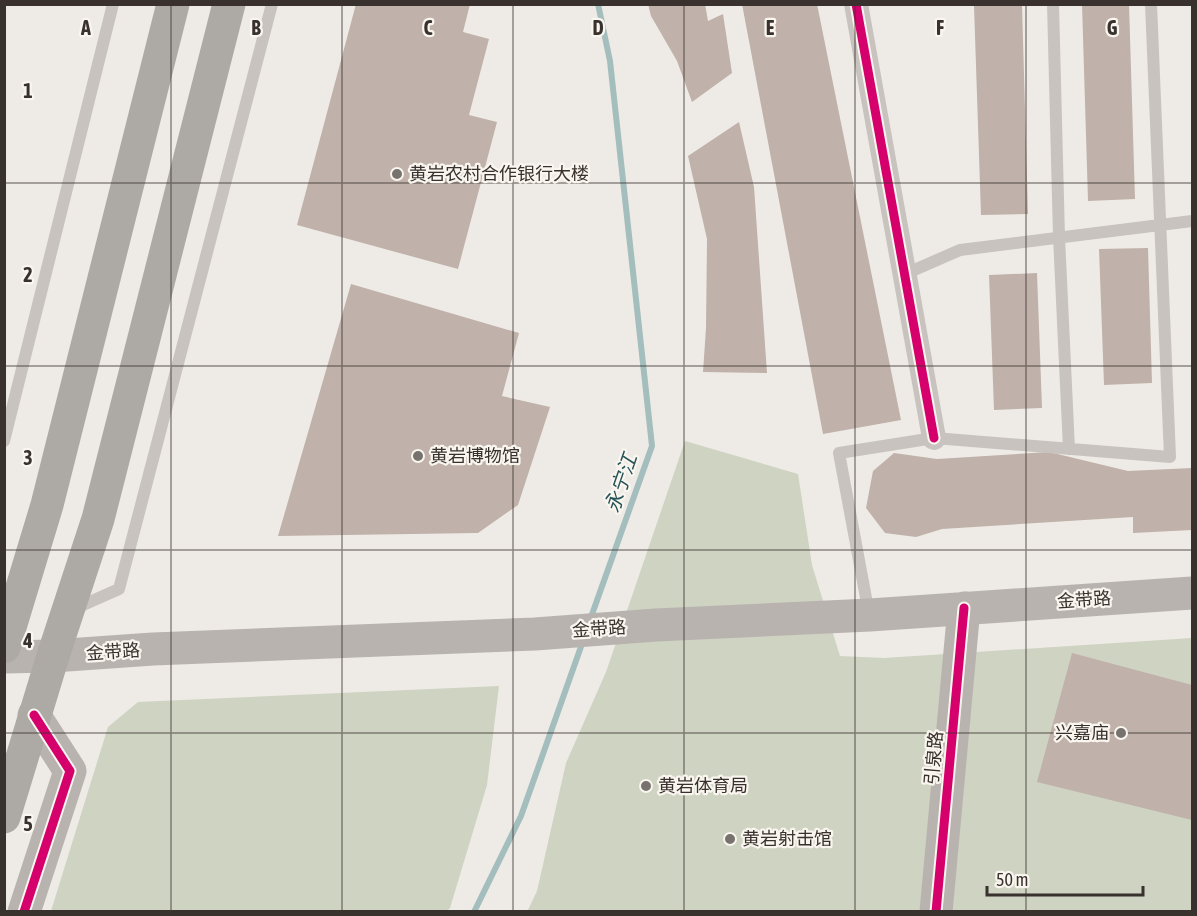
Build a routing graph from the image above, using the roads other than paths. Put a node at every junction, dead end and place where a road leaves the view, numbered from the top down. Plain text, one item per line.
1 (113, 4) edge
2 (229, 4) edge
3 (272, 4) edge
4 (856, 4) edge
5 (1053, 4) edge
6 (1151, 4) edge
7 (172, 5) edge
8 (1192, 221) edge
9 (1161, 224) junction
10 (1059, 237) junction
11 (905, 274) junction
12 (934, 438) junction
13 (4, 441) edge
14 (1069, 449) junction
15 (1192, 593) edge
16 (10, 607) edge
17 (964, 608) junction
18 (67, 612) junction
19 (870, 615) junction
20 (4, 647) edge
21 (53, 656) junction
22 (4, 657) edge
23 (34, 716) junction
24 (4, 817) edge
25 (24, 912) edge
26 (936, 912) edge

1 - 13 lane
2 - 18 highway
3 - 18 lane
4 - 11 street
5 - 10 lane
6 - 9 lane
7 - 16 highway
8 - 9 lane
9 - 10 lane
9 - 14 lane
10 - 11 lane
10 - 14 lane
11 - 12 street
12 - 14 lane
12 - 19 lane
15 - 17 main road, 金带路
16 - 20 highway
17 - 19 main road, 金带路
17 - 26 main road, 引泉路
18 - 21 highway
19 - 21 main road, 金带路
21 - 22 main road, 金带路
21 - 23 highway
23 - 24 highway
23 - 25 main road

